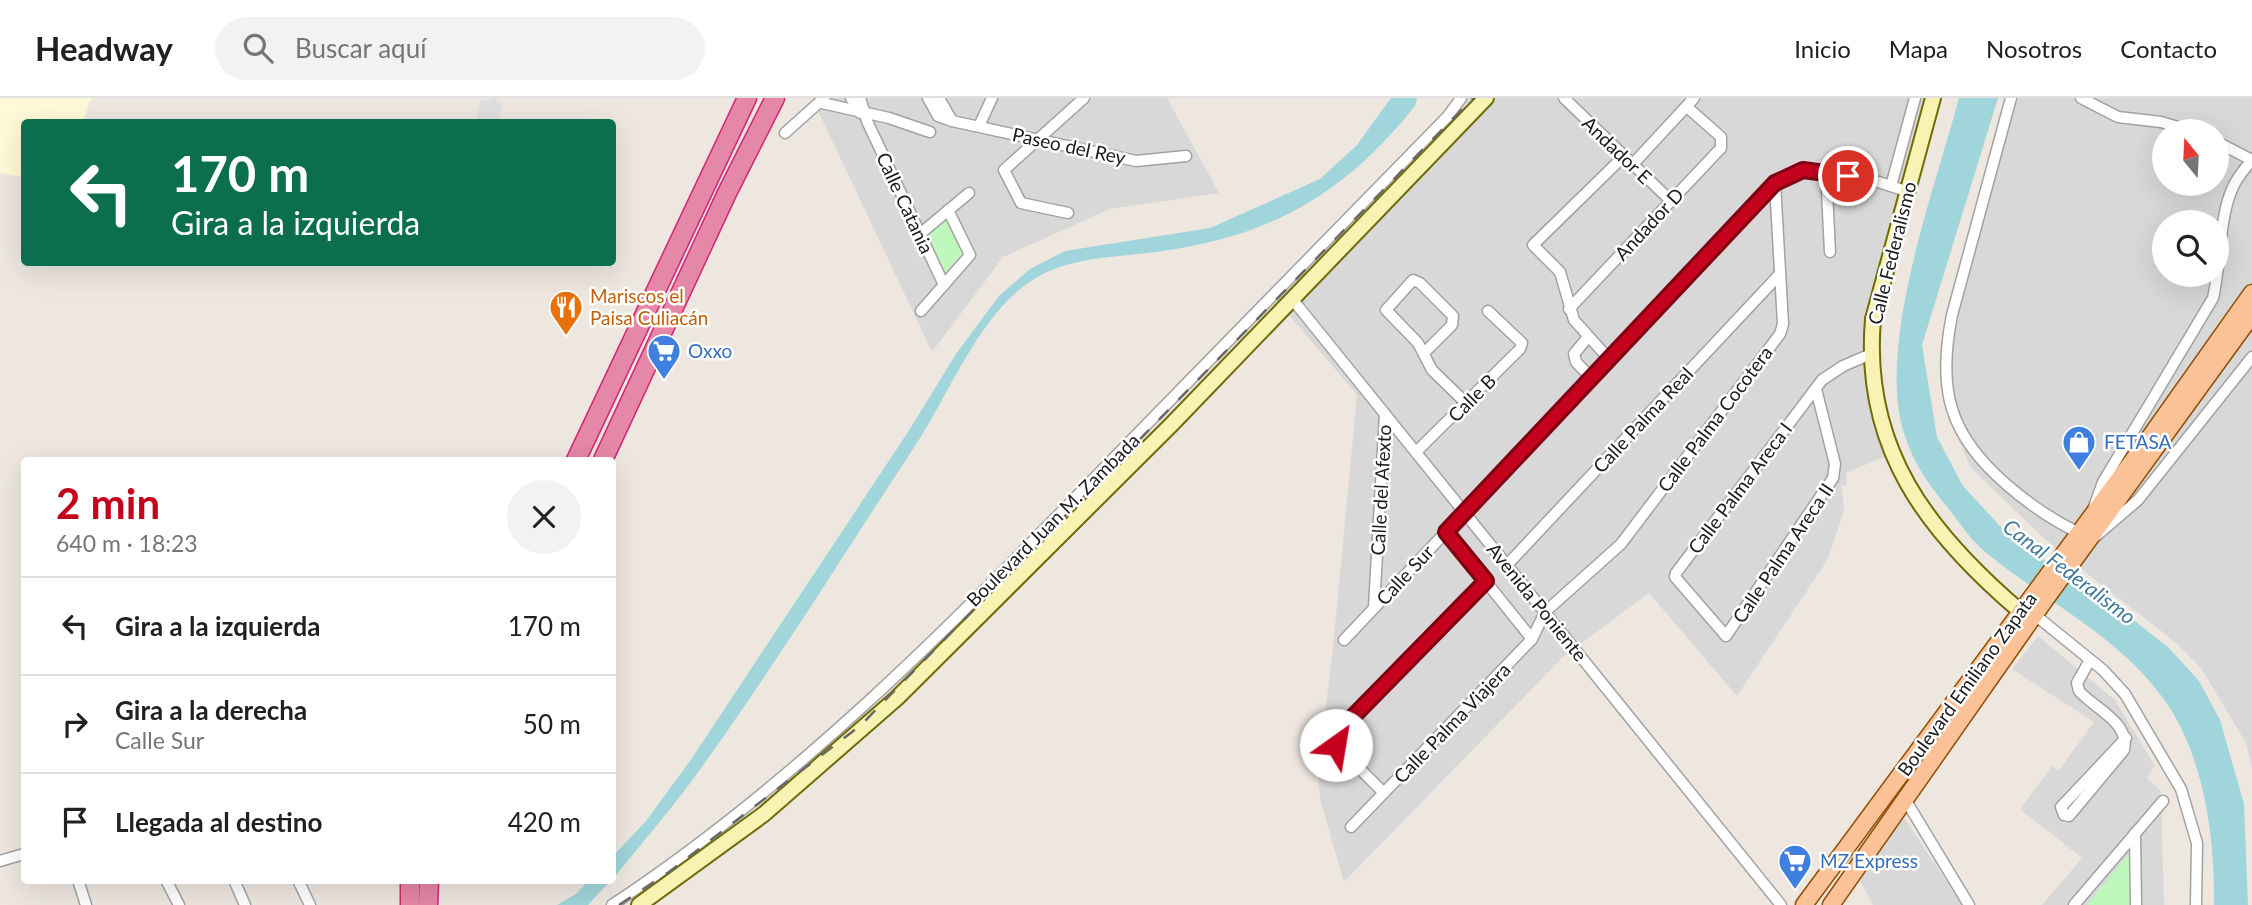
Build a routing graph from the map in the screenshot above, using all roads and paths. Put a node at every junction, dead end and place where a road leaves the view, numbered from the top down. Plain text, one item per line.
1 (747, 98) edge
2 (775, 98) edge
3 (851, 98) edge
4 (860, 98) edge
5 (928, 98) edge
6 (939, 98) edge
7 (992, 98) edge
8 (1084, 98) edge
9 (1461, 98) edge
10 (1486, 98) edge
11 (1694, 98) edge
12 (1915, 98) edge
13 (2011, 98) edge
14 (2081, 98) edge
15 (1930, 99) edge
16 (823, 100) edge
17 (1570, 100) edge
18 (1687, 107) junction
19 (864, 115) junction
20 (952, 121) junction
21 (2152, 121) edge
22 (979, 126) junction
23 (930, 132) dead end
24 (785, 133) dead end
25 (1035, 140) junction
26 (2230, 149) edge
27 (1186, 156) dead end
28 (1624, 156) junction
29 (2252, 160) edge
30 (1633, 164) junction
31 (1826, 171) junction
32 (1775, 183) junction
33 (1891, 186) junction
34 (1906, 191) junction
35 (969, 192) dead end
36 (1671, 201) junction
37 (948, 210) junction
38 (1068, 213) dead end
39 (920, 234) junction
40 (1830, 252) dead end
41 (1779, 275) junction
42 (944, 285) junction
43 (2252, 293) edge
44 (1293, 300) junction
45 (1569, 309) junction
46 (921, 310) dead end
47 (1488, 311) dead end
48 (2252, 315) edge
49 (1588, 337) junction
50 (1424, 353) junction
51 (1871, 354) junction
52 (2252, 357) edge
53 (1609, 359) junction
54 (1591, 378) junction
55 (1816, 389) junction
56 (1467, 404) junction
57 (1385, 414) junction
58 (1416, 453) junction
59 (577, 457) edge
60 (604, 457) edge
61 (1465, 511) junction
62 (2092, 516) junction
63 (1446, 532) junction
64 (2084, 537) junction
65 (1507, 565) junction
66 (1486, 581) junction
67 (1374, 607) junction
68 (1545, 612) junction
69 (2028, 614) junction
70 (1728, 635) joint
71 (1532, 639) junction
72 (1343, 640) dead end
73 (2090, 660) junction
74 (2094, 779) dead end
75 (1384, 793) junction
76 (1905, 799) junction
77 (2164, 801) dead end
78 (1351, 827) dead end
79 (2135, 833) junction
80 (21, 855) edge
81 (0, 861) edge
82 (79, 884) edge
83 (168, 884) edge
84 (236, 884) edge
85 (300, 884) edge
86 (410, 884) edge
87 (429, 884) edge
88 (178, 903) edge
89 (86, 905) edge
90 (166, 905) edge
91 (245, 905) edge
92 (310, 905) edge
93 (410, 905) edge
94 (428, 905) edge
95 (612, 905) edge
96 (639, 905) edge
97 (1781, 905) edge
98 (1804, 905) edge
99 (1831, 905) edge
100 (1969, 905) edge
101 (2074, 905) edge
102 (2136, 905) edge
103 (2196, 905) edge

1 - 59 highway
2 - 60 highway
3 - 19 street
4 - 19 street
5 - 20 street
6 - 20 street
7 - 22 street
8 - 25 street
9 - 95 street, Boulevard Juan M. Zambada
10 - 44 street, Boulevard Juan M. Zambada
11 - 18 street
12 - 33 street
13 - 64 street
14 - 21 street
15 - 34 street, Calle Federalismo
16 - 19 street
16 - 24 street
17 - 28 street, Andador E
18 - 30 street
18 - 36 street, Andador D
19 - 23 street
19 - 39 street, Calle Catania
20 - 22 street, Paseo del Rey
22 - 25 street, Paseo del Rey
25 - 27 street, Paseo del Rey
25 - 38 street
26 - 29 street
28 - 30 street, Andador E
28 - 45 street
29 - 62 street
30 - 36 street, Andador E
31 - 32 street, Calle Sur
31 - 33 street, Calle Sur
31 - 40 street
32 - 41 street, Calle Palma Cocotera
32 - 53 street, Calle Sur
33 - 34 street, Calle Sur
34 - 51 street, Calle Federalismo
35 - 37 street
36 - 45 street, Andador D
37 - 39 street
37 - 42 street
39 - 42 street, Calle Catania
41 - 65 street, Calle Palma Real
41 - 68 street, Calle Palma Cocotera
42 - 46 street
43 - 62 main road, Boulevard Emiliano Zapata
44 - 57 street, Avenida Poniente
44 - 96 street, Boulevard Juan M. Zambada
45 - 49 street
47 - 56 street, Calle B
48 - 64 main road, Boulevard Emiliano Zapata
49 - 53 street
49 - 54 street
50 - 50 street
50 - 56 street
51 - 55 street, Calle Palma Areca I
51 - 69 street, Calle Federalismo
52 - 64 street
53 - 54 street, Calle Sur
54 - 61 street, Calle Sur
55 - 70 street, Calle Palma Areca II
55 - 70 street, Calle Palma Areca I
56 - 58 street, Calle B
57 - 58 street, Avenida Poniente
57 - 67 street, Calle del Afexto
58 - 61 street, Avenida Poniente
61 - 63 street, Calle Sur
61 - 65 street, Avenida Poniente
62 - 64 main road, Boulevard Emiliano Zapata
63 - 66 street
63 - 67 street, Calle Sur
64 - 69 main road, Boulevard Emiliano Zapata
65 - 68 street, Avenida Poniente
66 - 71 street
66 - 75 street
67 - 72 street, Calle Sur
68 - 71 street, Calle Palma Viajera
68 - 97 street, Avenida Poniente
69 - 73 street
69 - 76 main road, Boulevard Emiliano Zapata
69 - 98 main road, Boulevard Emiliano Zapata
71 - 75 street, Calle Palma Viajera
73 - 74 street
73 - 103 street
75 - 78 street, Calle Palma Viajera
76 - 99 main road, Boulevard Emiliano Zapata
76 - 100 street
77 - 79 street
79 - 101 street
79 - 102 street
80 - 81 street
82 - 89 street
83 - 88 street
84 - 91 street
85 - 92 street
86 - 93 highway
87 - 94 highway
88 - 90 street

